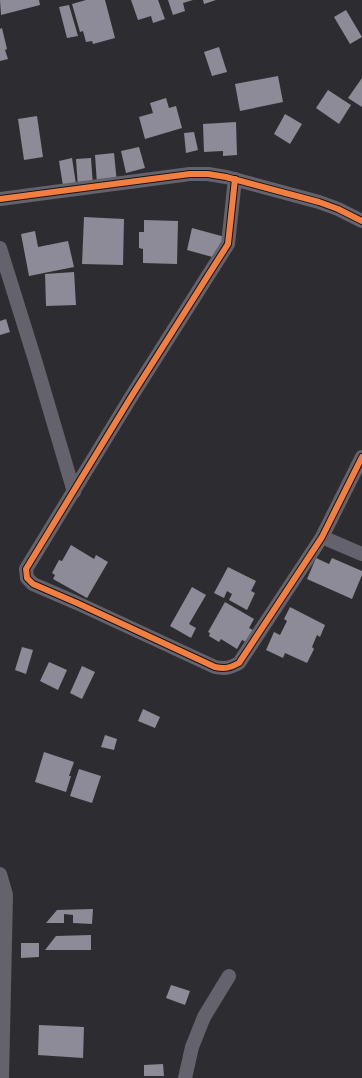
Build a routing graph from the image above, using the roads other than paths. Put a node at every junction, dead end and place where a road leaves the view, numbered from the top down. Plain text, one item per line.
1 (235, 179) junction
2 (0, 198) edge
3 (362, 221) edge
4 (0, 248) edge
5 (362, 457) edge
6 (74, 492) junction
7 (322, 537) junction
8 (362, 554) edge
9 (0, 874) edge
10 (229, 976) dead end
11 (2, 1078) edge
12 (185, 1078) edge

1 - 2 street
1 - 3 street
1 - 6 street
4 - 6 street
5 - 7 street
6 - 7 street
7 - 8 street
9 - 11 street
10 - 12 street

